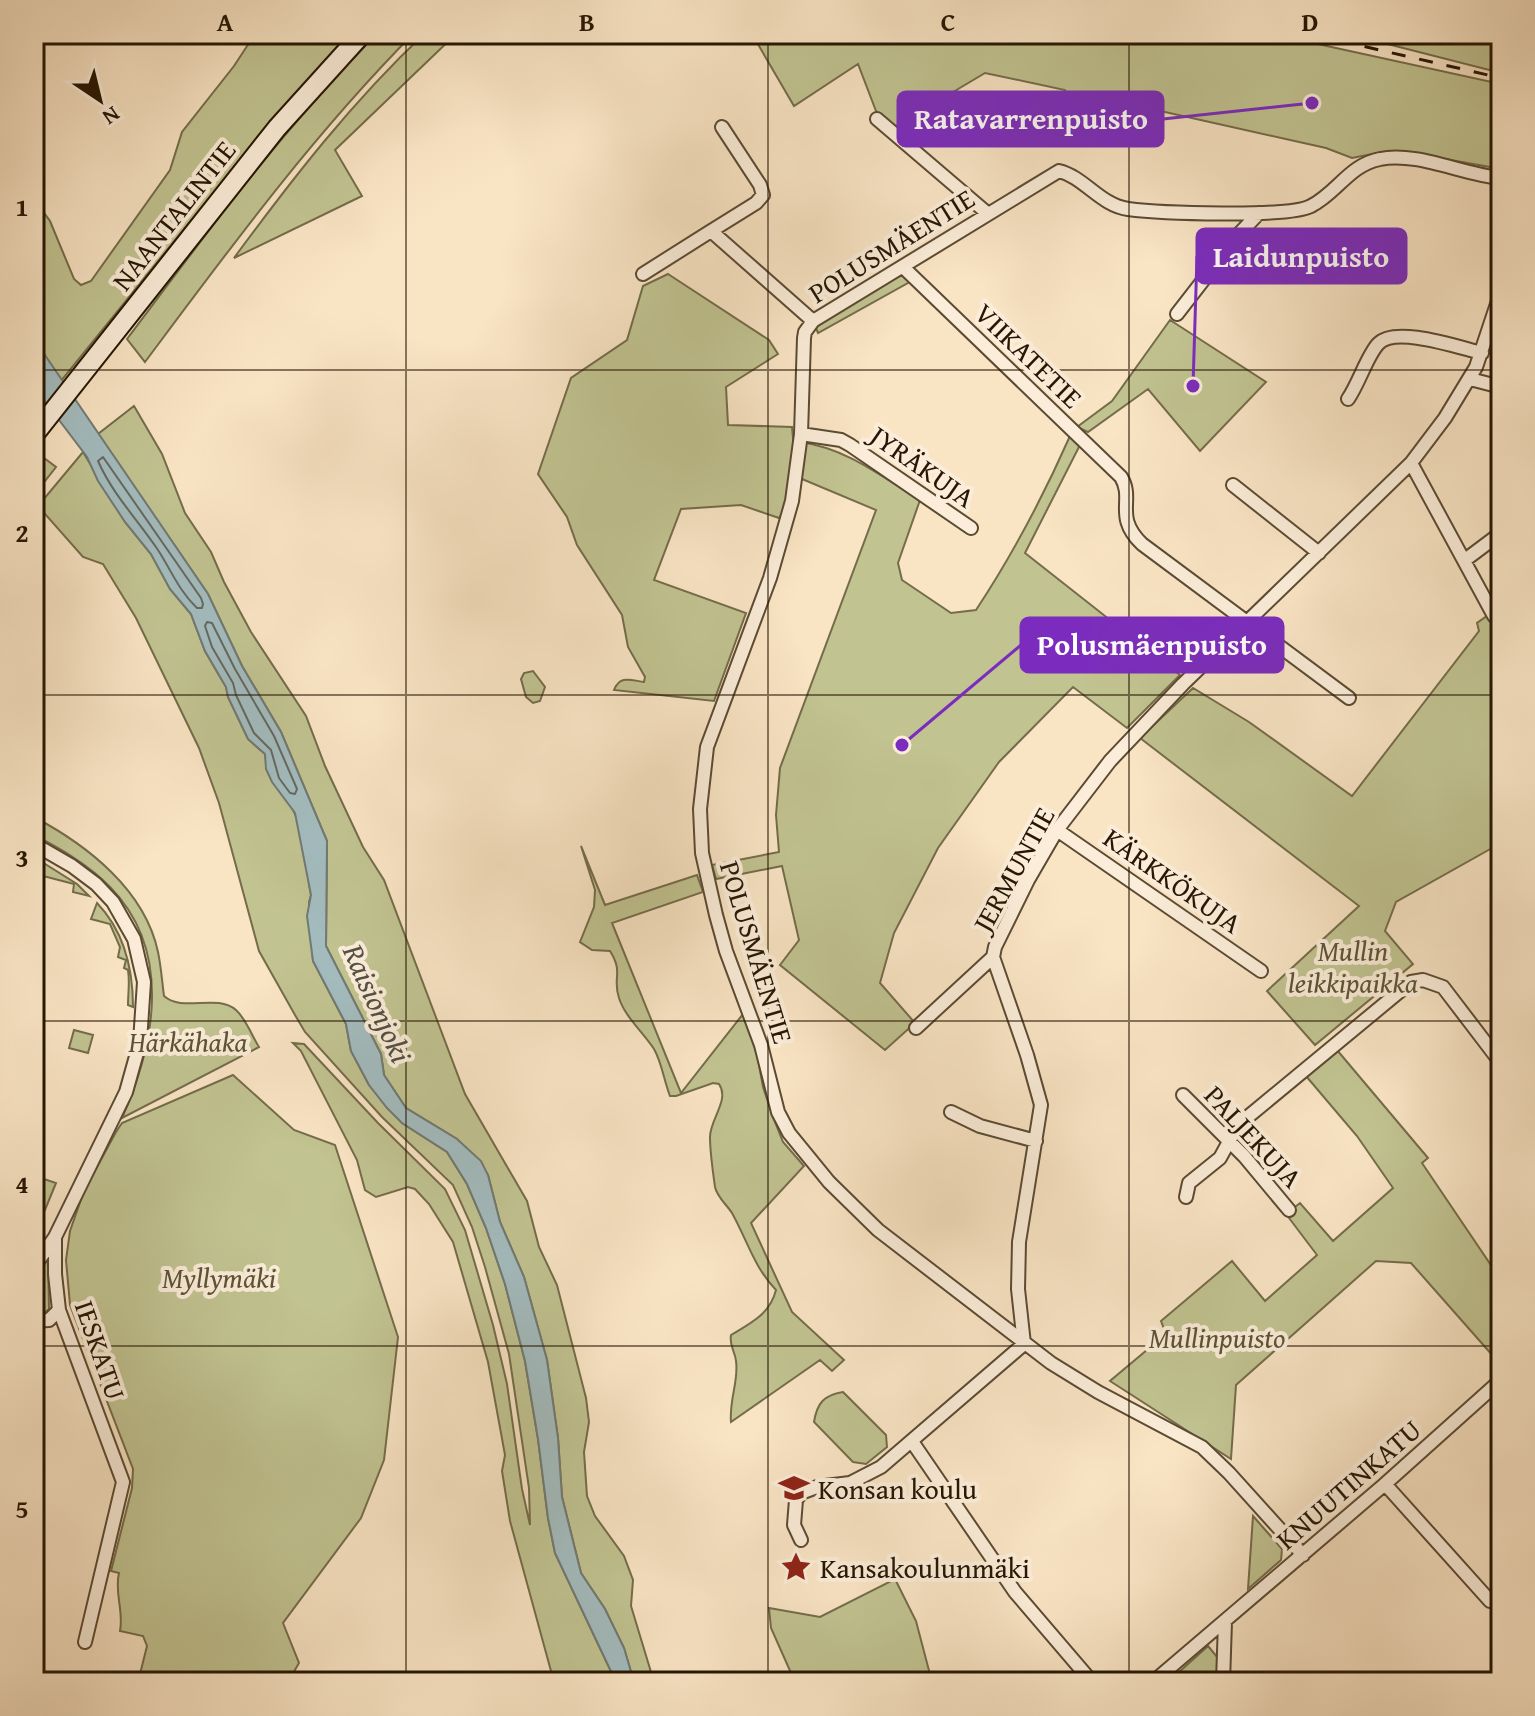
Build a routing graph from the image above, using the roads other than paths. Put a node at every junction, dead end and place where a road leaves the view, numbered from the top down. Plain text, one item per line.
1 (362, 34) edge
2 (877, 119) dead end
3 (722, 127) dead end
4 (1501, 178) edge
5 (987, 213) junction
6 (1259, 213) junction
7 (711, 231) junction
8 (903, 267) junction
9 (643, 274) dead end
10 (1501, 292) edge
11 (1177, 314) dead end
12 (813, 321) junction
13 (1482, 353) junction
14 (1470, 379) junction
15 (1501, 387) edge
16 (1348, 399) dead end
17 (801, 434) junction
18 (34, 435) edge
19 (1411, 463) junction
20 (1233, 485) dead end
21 (971, 528) dead end
22 (1501, 533) edge
23 (1319, 553) junction
24 (1465, 560) junction
25 (1494, 616) dead end
26 (1247, 623) junction
27 (1349, 698) dead end
28 (1057, 830) junction
29 (34, 844) edge
30 (993, 957) junction
31 (1261, 971) dead end
32 (916, 1028) dead end
33 (1501, 1063) edge
34 (1183, 1095) dead end
35 (951, 1112) dead end
36 (1036, 1141) junction
37 (1229, 1142) junction
38 (1186, 1197) dead end
39 (1289, 1210) dead end
40 (55, 1237) junction
41 (34, 1267) edge
42 (59, 1310) junction
43 (34, 1321) edge
44 (1024, 1344) junction
45 (1501, 1380) edge
46 (913, 1443) junction
47 (1385, 1484) junction
48 (801, 1540) dead end
49 (1303, 1555) junction
50 (1490, 1601) dead end
51 (1225, 1622) junction
52 (85, 1642) dead end
53 (1092, 1682) edge
54 (1153, 1682) edge
55 (1223, 1682) edge

1 - 18 main road, NAANTALINTIE
2 - 5 street
3 - 7 street
4 - 6 street
5 - 6 street, POLUSMÄENTIE
5 - 8 street, POLUSMÄENTIE
6 - 11 street
7 - 9 street
7 - 12 street
8 - 12 street, POLUSMÄENTIE
8 - 26 street, VIIKATETIE
10 - 13 street, JERMUNTIE
12 - 17 street, POLUSMÄENTIE
13 - 14 street, JERMUNTIE
13 - 16 street
14 - 15 street
14 - 19 street, JERMUNTIE
17 - 21 street, JYRÄKUJA
17 - 44 street, POLUSMÄENTIE
19 - 23 street, JERMUNTIE
19 - 24 street
20 - 23 street
22 - 24 street
23 - 26 street, JERMUNTIE
24 - 25 street
26 - 27 street
26 - 28 street, JERMUNTIE
28 - 30 street, JERMUNTIE
28 - 31 street, KÄRKKÖKUJA
29 - 40 street, IESKATU
30 - 32 street
30 - 36 street, JERMUNTIE
33 - 37 street
34 - 37 street, PALJEKUJA
35 - 36 street
36 - 44 street, JERMUNTIE
37 - 38 street
37 - 39 street, PALJEKUJA
40 - 41 street
40 - 42 street, IESKATU
42 - 43 street
42 - 52 street, IESKATU
44 - 46 street
44 - 49 street, POLUSMÄENTIE
45 - 47 street, KNUUTINKATU
46 - 48 street
46 - 53 street
47 - 49 street, KNUUTINKATU
47 - 50 street
49 - 51 street, KNUUTINKATU
51 - 54 street, KNUUTINKATU
51 - 55 street

